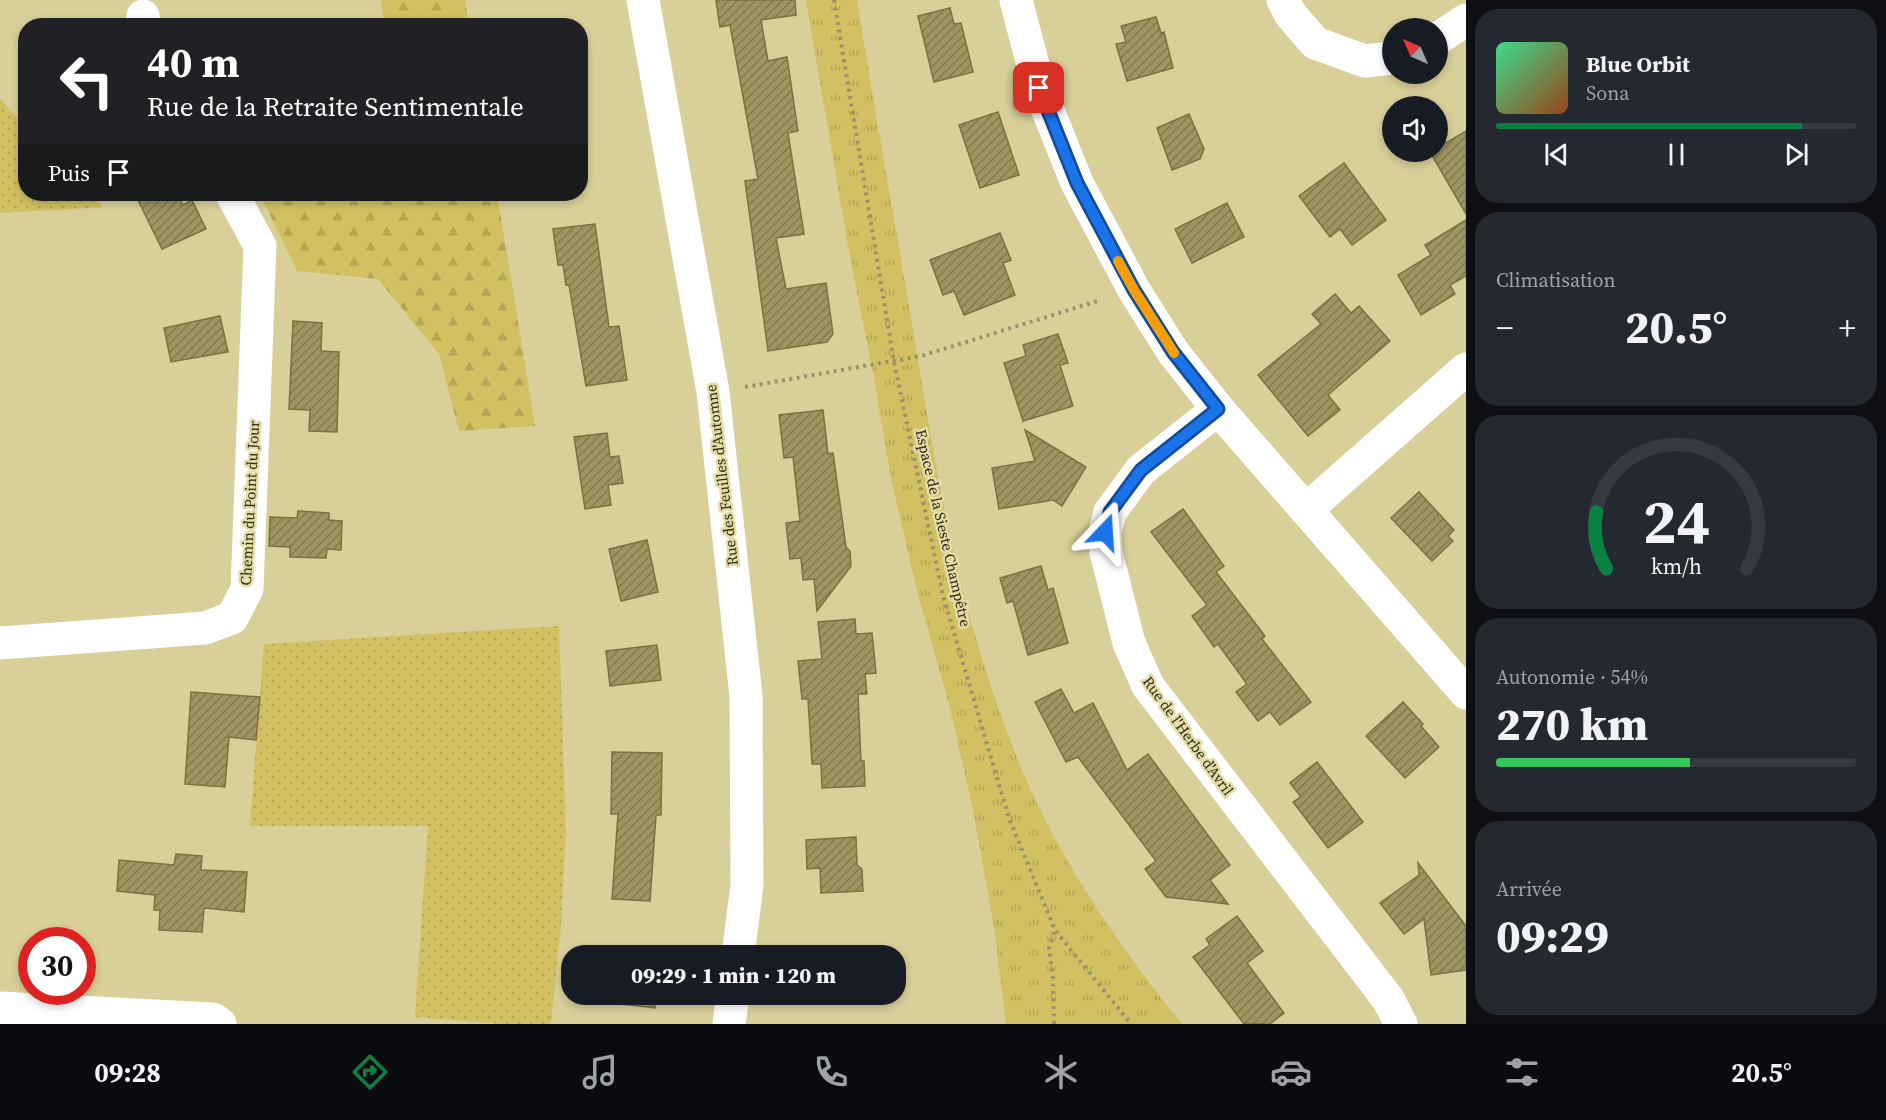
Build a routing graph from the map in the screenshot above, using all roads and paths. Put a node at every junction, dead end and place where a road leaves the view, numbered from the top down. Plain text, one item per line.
1 (643, 0) edge
2 (834, 0) edge
3 (1016, 0) edge
4 (1283, 0) edge
5 (1466, 20) edge
6 (1448, 32) edge
7 (1382, 59) edge
8 (236, 201) edge
9 (1134, 290) junction
10 (894, 362) junction
11 (1466, 369) edge
12 (743, 387) dead end
13 (1218, 409) junction
14 (1306, 510) junction
15 (0, 643) edge
16 (1466, 693) edge
17 (1055, 930) junction
18 (739, 945) edge
19 (732, 1005) edge
20 (0, 1008) edge
21 (220, 1024) edge
22 (729, 1024) edge
23 (1054, 1024) edge
24 (1131, 1024) edge
25 (1401, 1024) edge

1 - 18 street, Rue des Feuilles d'Automne
2 - 10 path, Espace de la Sieste Champêtre
3 - 9 street
4 - 7 street
5 - 6 street
8 - 15 street, Chemin du Point du Jour
9 - 10 path
9 - 13 street
10 - 12 path
10 - 17 path, Espace de la Sieste Champêtre
11 - 14 street
13 - 14 street
13 - 25 street, Rue de l'Herbe d'Avril
14 - 16 street
17 - 23 path
17 - 24 path, Espace de la Sieste Champêtre
19 - 22 street
20 - 21 street

